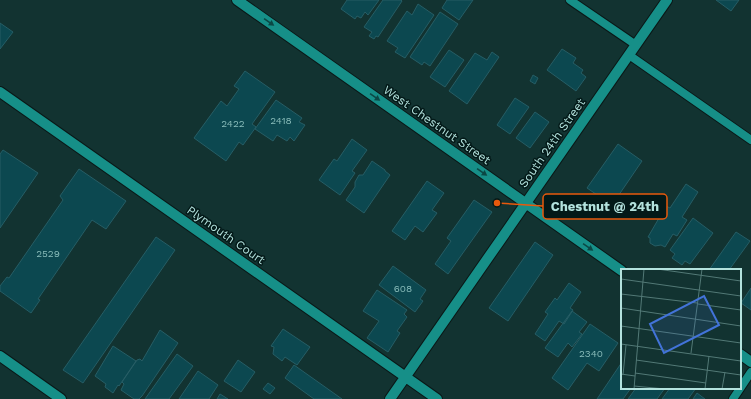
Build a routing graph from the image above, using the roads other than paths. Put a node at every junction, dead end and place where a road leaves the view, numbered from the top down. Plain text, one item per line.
1 (237, 0) edge
2 (570, 0) edge
3 (667, 0) edge
4 (636, 44) junction
5 (629, 55) junction
6 (0, 92) edge
7 (751, 140) edge
8 (526, 203) junction
9 (621, 270) edge
10 (741, 355) edge
11 (0, 356) edge
12 (751, 362) edge
13 (751, 372) edge
14 (406, 377) junction
15 (741, 387) edge
16 (740, 389) edge
17 (61, 399) edge
18 (390, 399) edge
19 (437, 399) edge
20 (733, 399) edge

1 -> 8 street, West Chestnut Street
2 - 4 lane
3 - 4 street, South 24th Street
4 - 5 street, South 24th Street
5 - 7 lane
5 - 8 street, South 24th Street
6 - 14 street, Plymouth Court
8 -> 9 street, West Chestnut Street
8 - 14 street, South 24th Street
10 - 12 street
11 - 17 street
13 - 15 lane
14 - 18 street, South 24th Street
14 - 19 street, Plymouth Court
16 - 20 lane

